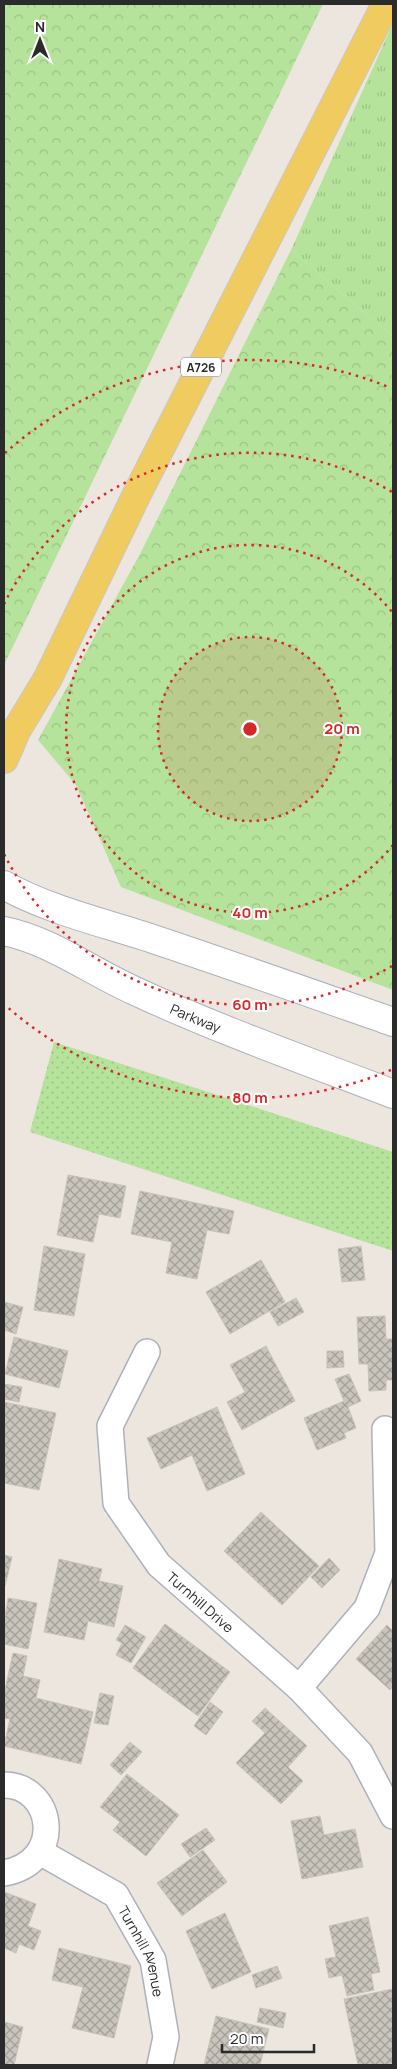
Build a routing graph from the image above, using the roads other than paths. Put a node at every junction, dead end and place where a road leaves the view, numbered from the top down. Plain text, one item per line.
1 (386, 4) edge
2 (10, 737) edge
3 (4, 758) edge
4 (4, 885) edge
5 (4, 931) edge
6 (393, 1022) edge
7 (393, 1094) edge
8 (147, 1352) dead end
9 (385, 1429) dead end
10 (299, 1688) junction
11 (4, 1786) edge
12 (393, 1816) edge
13 (40, 1852) junction
14 (4, 1873) edge
15 (160, 2065) edge

1 - 2 main road, A726
2 - 3 main road, A726
4 - 6 street
5 - 7 street, Parkway
8 - 10 street, Turnhill Drive
9 - 10 street
10 - 12 street, Turnhill Drive
11 - 13 street
13 - 14 street
13 - 15 street, Turnhill Avenue

